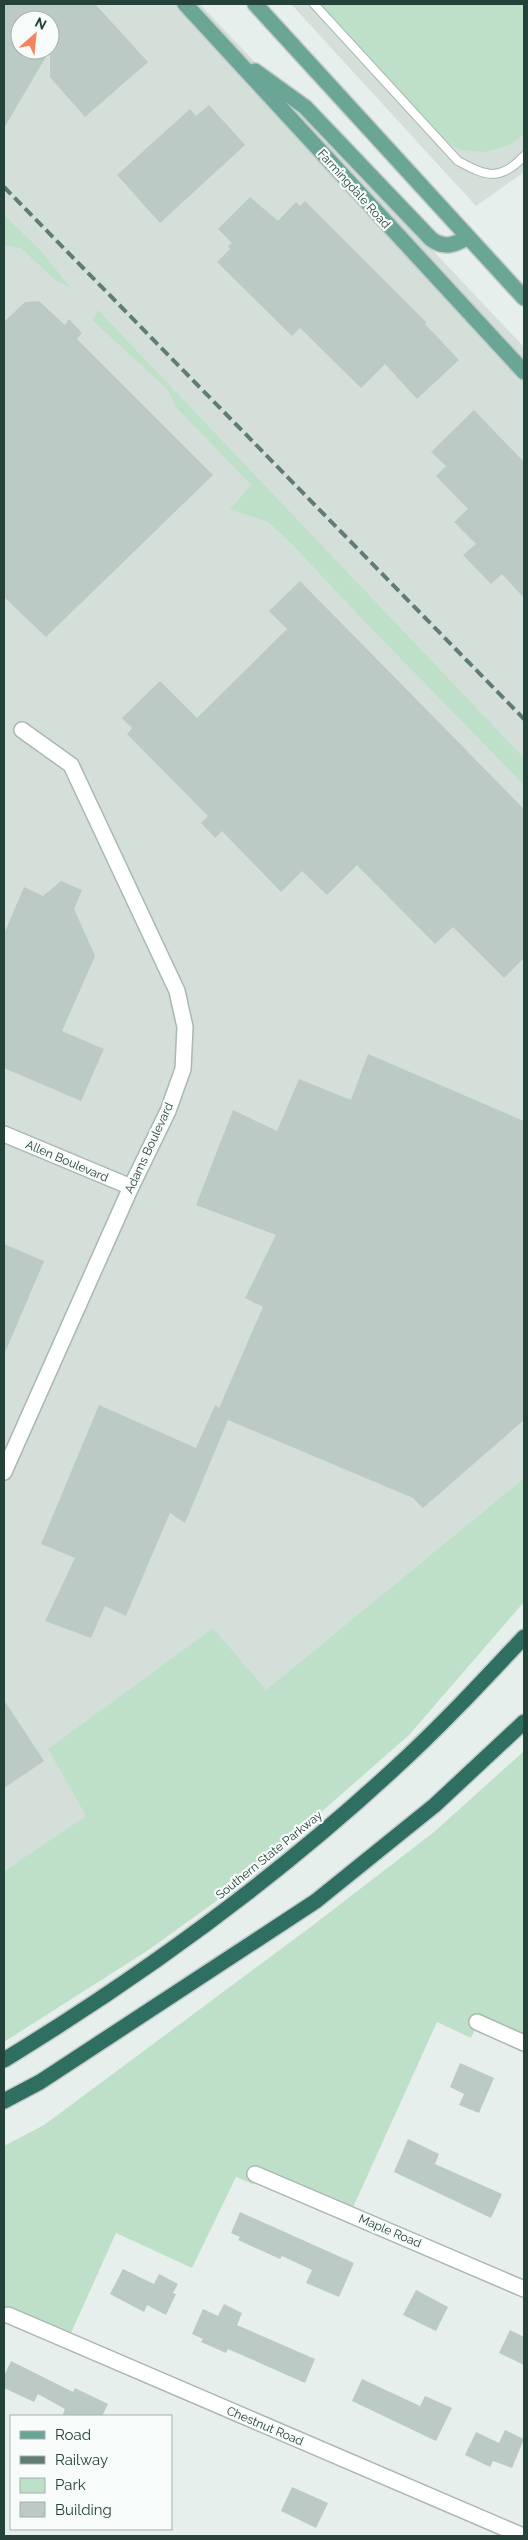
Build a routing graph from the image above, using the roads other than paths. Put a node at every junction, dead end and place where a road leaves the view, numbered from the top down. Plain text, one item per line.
1 (185, 4) edge
2 (256, 4) edge
3 (314, 4) edge
4 (229, 52) junction
5 (524, 156) edge
6 (468, 237) junction
7 (524, 298) edge
8 (524, 372) edge
9 (22, 730) dead end
10 (4, 1134) edge
11 (131, 1187) junction
12 (4, 1472) edge
13 (524, 1637) edge
14 (524, 1722) edge
15 (478, 2022) dead end
16 (524, 2042) edge
17 (4, 2060) edge
18 (4, 2101) edge
19 (255, 2174) dead end
20 (524, 2290) edge
21 (8, 2315) dead end
22 (522, 2536) edge

1 - 4 main road, Farmingdale Road
2 - 6 main road
3 - 5 lane
4 - 6 main road
4 - 8 main road, Farmingdale Road
6 - 7 main road
9 - 11 street, Adams Boulevard
10 - 11 street, Allen Boulevard
11 - 12 street, Adams Boulevard
13 - 17 highway, Southern State Parkway
14 - 18 highway
15 - 16 street
19 - 20 street, Maple Road
21 - 22 street, Chestnut Road

